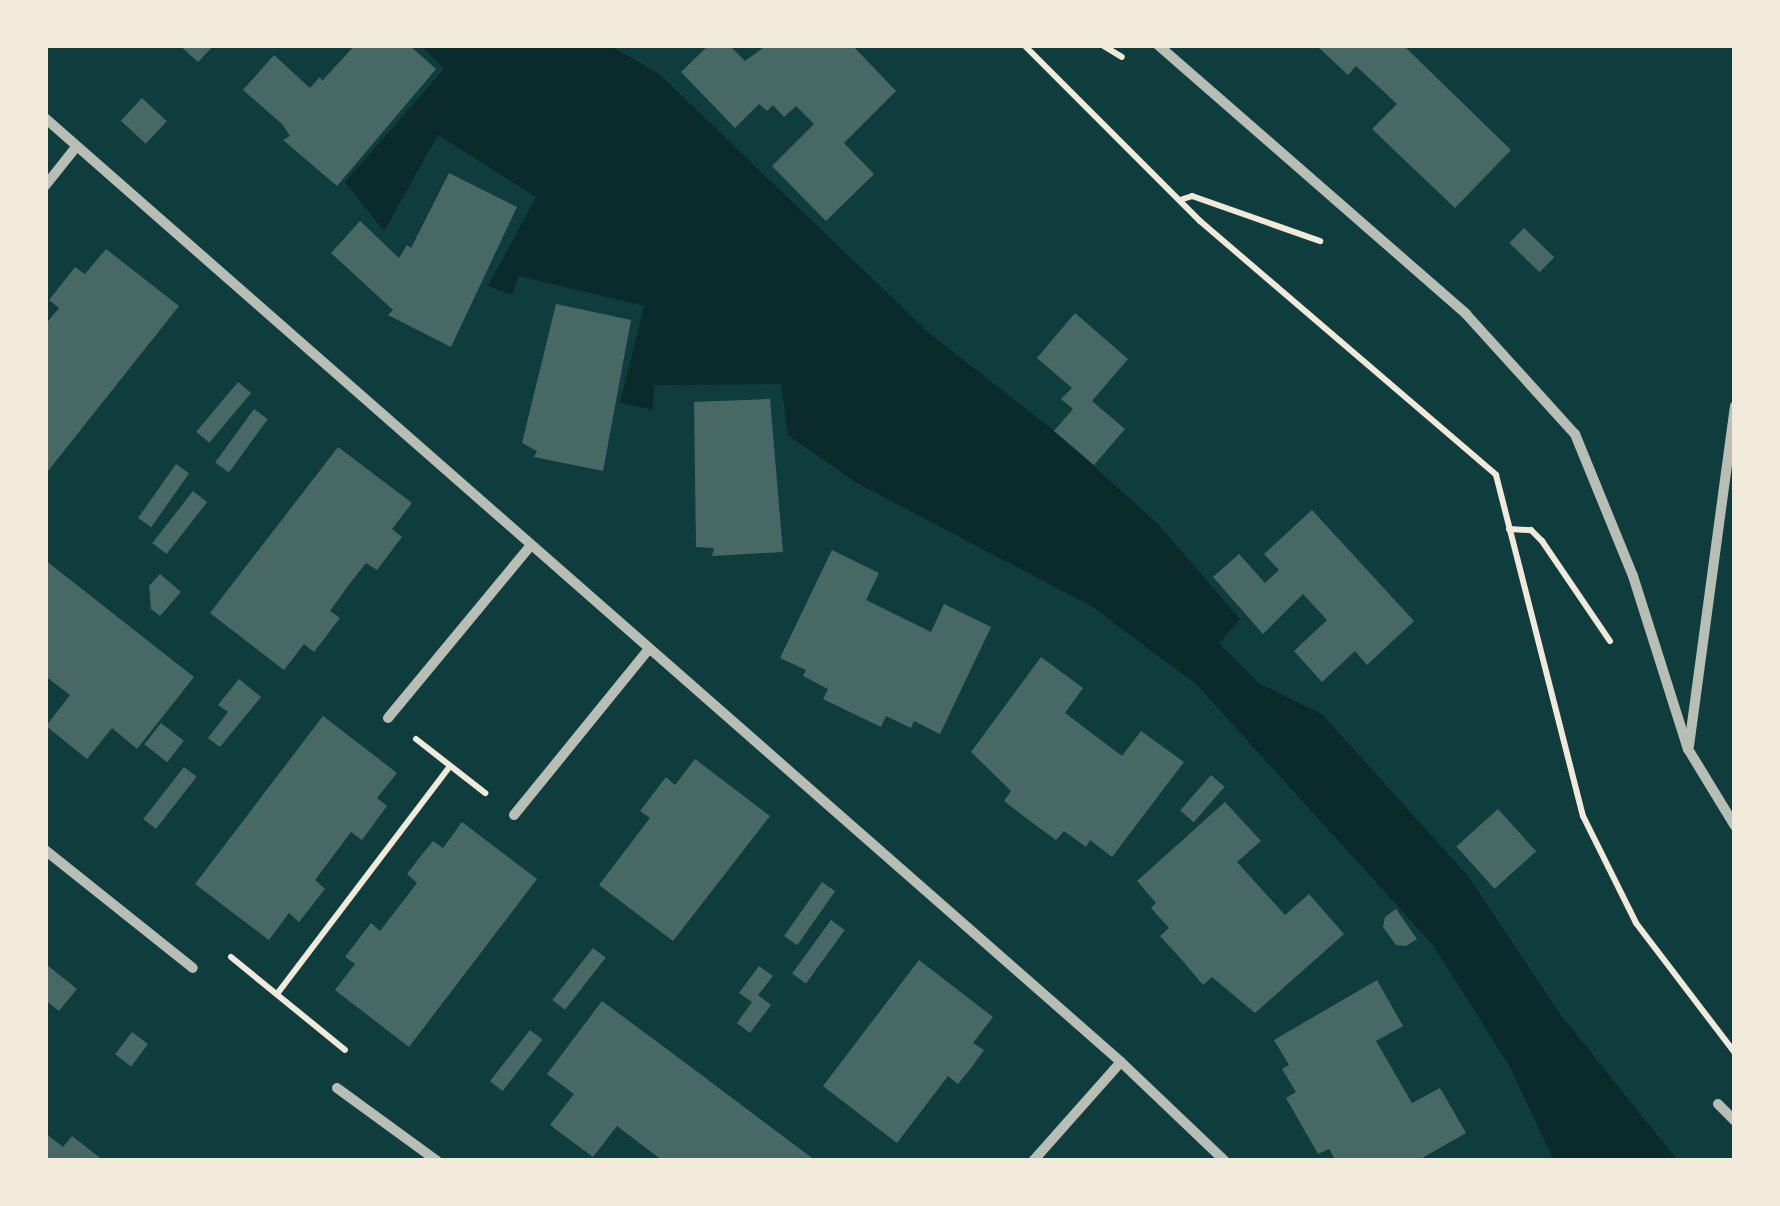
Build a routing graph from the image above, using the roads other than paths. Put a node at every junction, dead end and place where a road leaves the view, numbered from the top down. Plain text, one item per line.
1 (1158, 45) edge
2 (45, 118) edge
3 (76, 146) junction
4 (45, 186) edge
5 (1735, 406) edge
6 (531, 545) junction
7 (649, 649) junction
8 (388, 718) road end
9 (1688, 749) junction
10 (514, 815) road end
11 (1735, 826) edge
12 (45, 850) edge
13 (193, 968) road end
14 (1122, 1062) junction
15 (338, 1088) road end
16 (1718, 1104) dead end
17 (1735, 1121) edge
18 (436, 1161) edge
19 (1033, 1161) edge
20 (1225, 1161) edge

1 - 9 street
2 - 3 street
3 - 4 street
3 - 6 street
5 - 9 street
6 - 7 street
6 - 8 street
7 - 10 street
7 - 14 street
9 - 11 street
12 - 13 street
14 - 19 street
14 - 20 street
15 - 18 street
16 - 17 street

